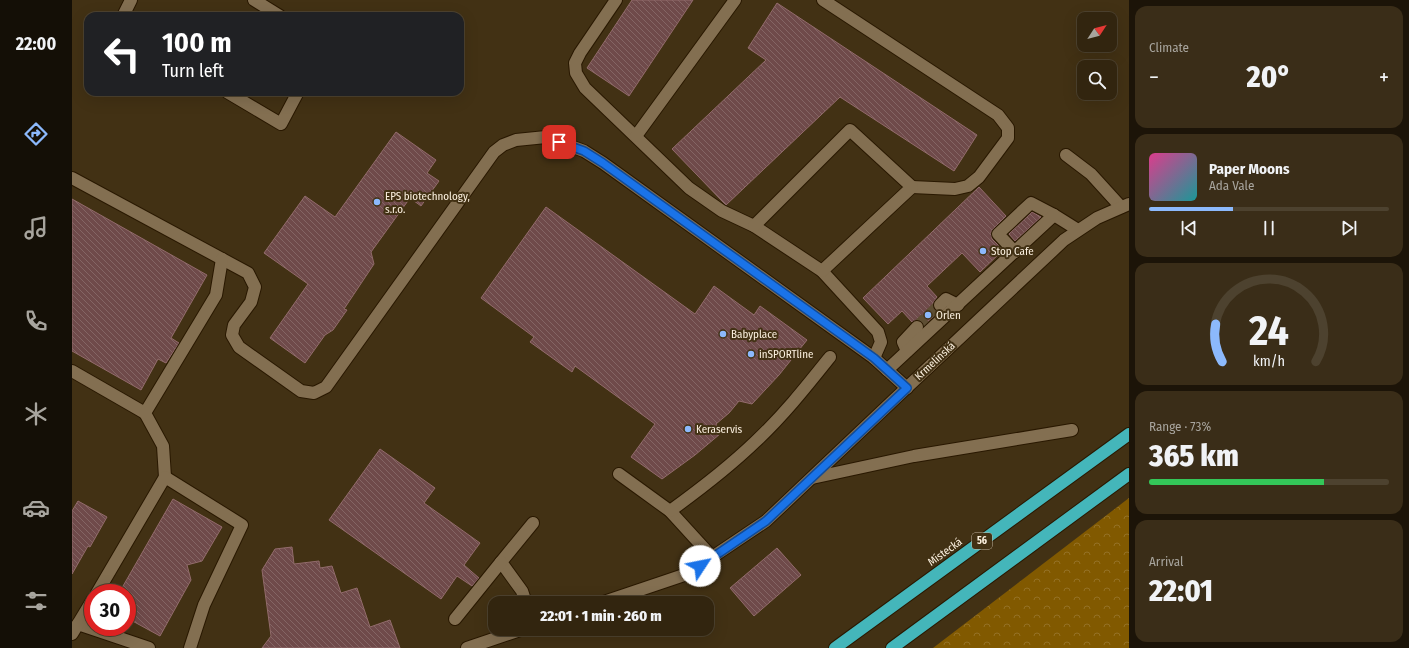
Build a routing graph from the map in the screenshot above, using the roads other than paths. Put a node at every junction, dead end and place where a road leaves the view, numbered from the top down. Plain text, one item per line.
1 (131, 0) edge
2 (254, 0) edge
3 (616, 0) edge
4 (735, 0) edge
5 (823, 0) edge
6 (125, 12) edge
7 (274, 12) edge
8 (233, 96) edge
9 (296, 96) edge
10 (636, 136) junction
11 (1066, 155) dead end
12 (72, 178) edge
13 (912, 187) junction
14 (1125, 206) edge
15 (1054, 215) junction
16 (754, 226) junction
17 (1078, 230) junction
18 (1015, 252) junction
19 (222, 259) junction
20 (822, 271) junction
21 (940, 305) tunnel mouth
22 (958, 305) junction
23 (917, 327) tunnel mouth
24 (907, 352) junction
25 (830, 357) dead end
26 (874, 358) junction
27 (887, 370) junction
28 (72, 371) edge
29 (907, 388) junction
30 (145, 413) junction
31 (1072, 430) dead end
32 (1129, 434) edge
33 (619, 474) dead end
34 (1129, 474) edge
35 (165, 477) junction
36 (812, 478) junction
37 (670, 511) junction
38 (533, 523) dead end
39 (712, 558) junction
40 (502, 562) junction
41 (102, 584) edge
42 (524, 596) edge
43 (622, 596) edge
44 (84, 614) edge
45 (455, 619) dead end
46 (75, 629) edge
47 (502, 636) edge
48 (149, 648) edge
49 (190, 648) edge
50 (467, 648) edge
51 (835, 648) edge
52 (892, 648) edge

1 - 6 street
2 - 7 street
3 - 10 street
4 - 10 street
5 - 13 street
8 - 9 street
10 - 16 street
11 - 14 street
12 - 19 street
13 - 16 street
13 - 20 street
14 - 17 street, Krmelínská
15 - 17 street
15 - 18 street
15 - 18 street
16 - 20 street
17 - 29 street, Krmelínská
18 - 22 street
19 - 26 street
19 - 30 street
20 - 26 street
21 - 22 street
22 - 24 street
23 - 24 street
24 - 27 street
25 - 37 street
26 - 27 street
27 - 29 street
28 - 30 street
29 - 36 street, Krmelínská
30 - 35 street
31 - 36 street
32 - 51 highway, Místecká / 56
33 - 37 street
34 - 52 highway
35 - 41 street
35 - 49 street
36 - 39 street, Krmelínská
37 - 39 street
38 - 40 street
39 - 43 street, Krmelínská
40 - 42 street
40 - 45 street
44 - 46 street
46 - 48 street
47 - 50 street

